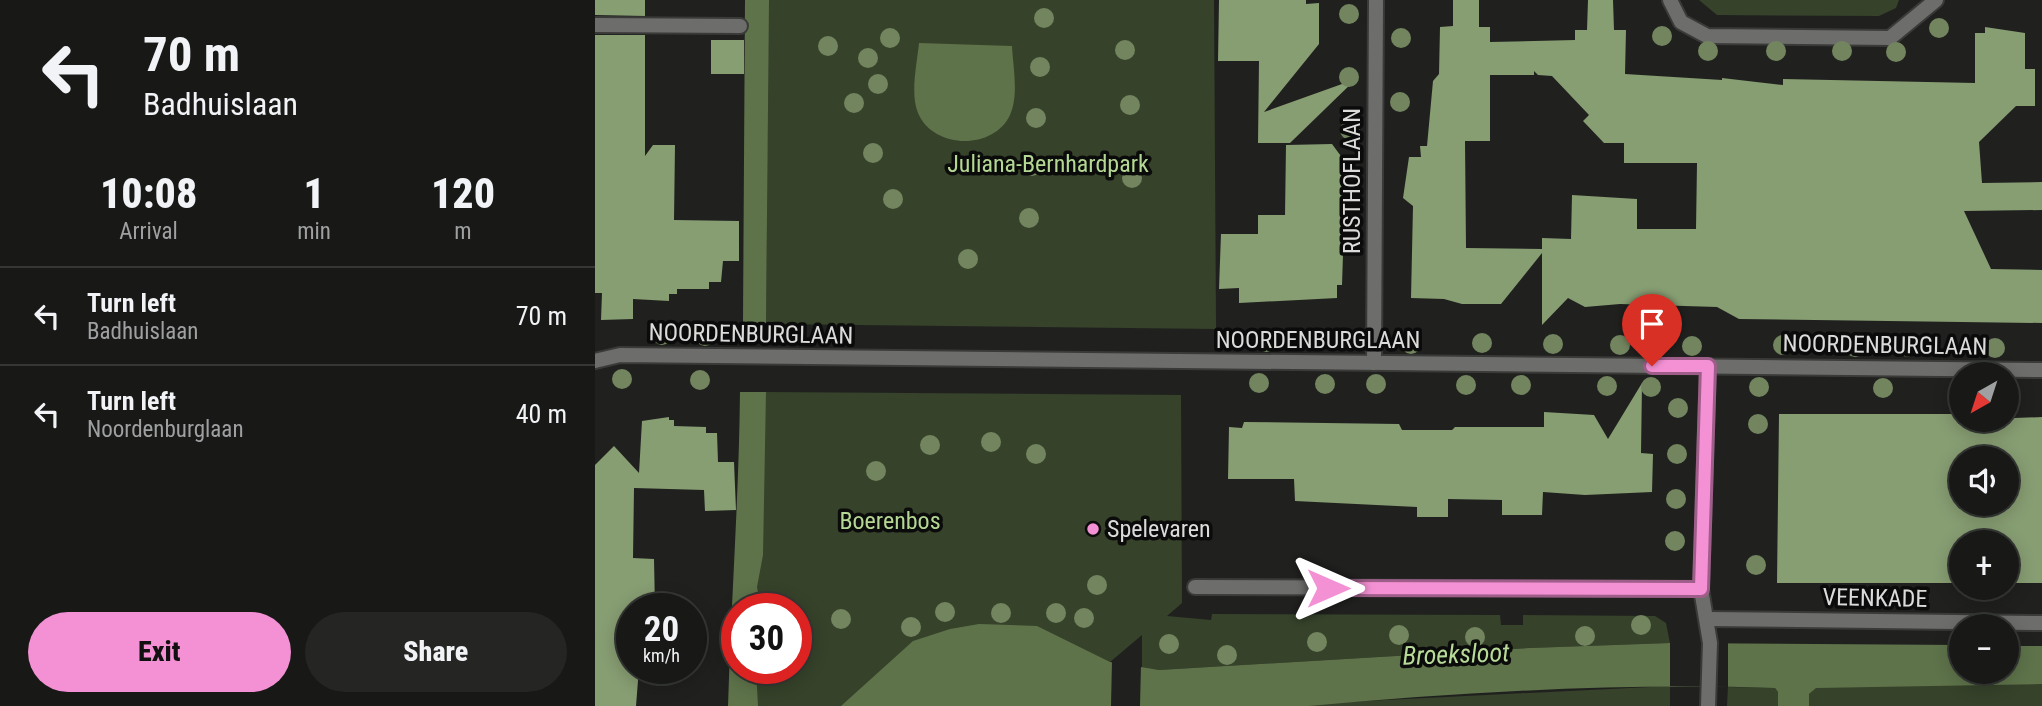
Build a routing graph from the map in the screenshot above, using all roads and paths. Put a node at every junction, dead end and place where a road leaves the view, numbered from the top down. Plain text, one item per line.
1 (1376, 0) edge
2 (1670, 0) edge
3 (1935, 0) edge
4 (595, 25) edge
5 (740, 26) dead end
6 (595, 361) edge
7 (1374, 363) junction
8 (1708, 366) junction
9 (2042, 370) edge
10 (1195, 587) dead end
11 (1701, 589) junction
12 (1708, 619) junction
13 (2042, 623) edge
14 (1708, 706) edge

1 - 7 street, RUSTHOFLAAN
2 - 3 street
4 - 5 street
6 - 7 street, NOORDENBURGLAAN
7 - 8 street, NOORDENBURGLAAN
8 - 9 street, NOORDENBURGLAAN
8 - 11 street
10 - 11 street
11 - 12 street
12 - 13 street, VEENKADE
12 - 14 street

